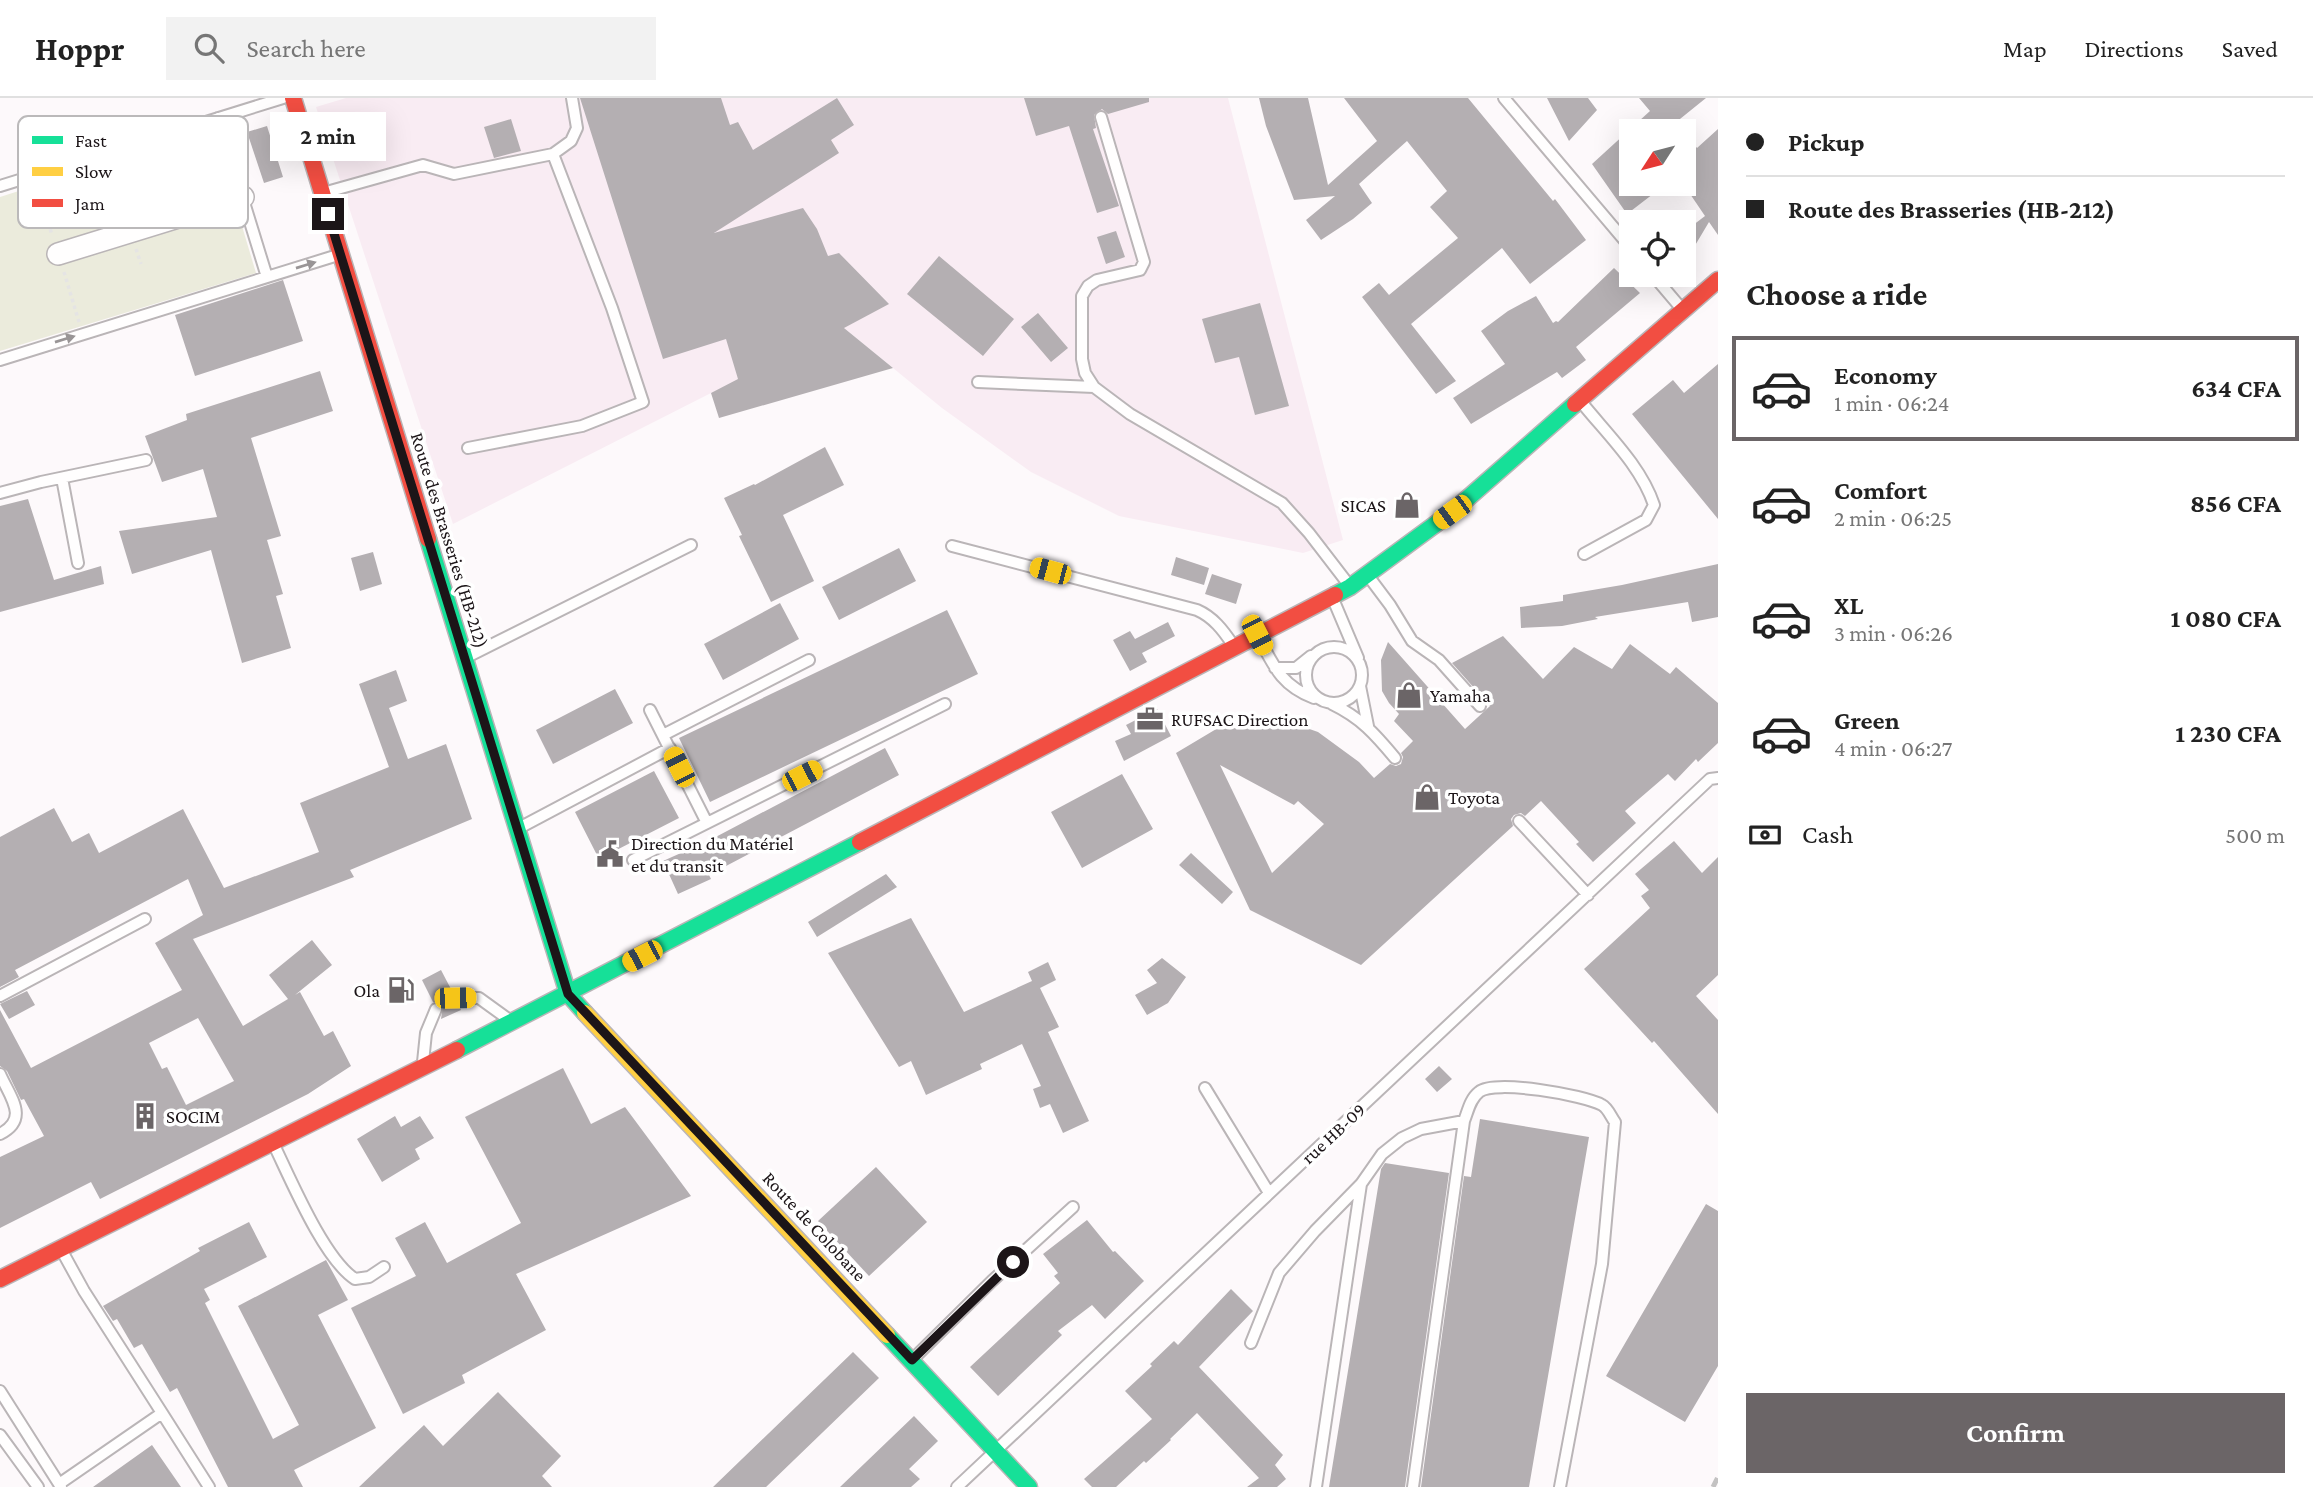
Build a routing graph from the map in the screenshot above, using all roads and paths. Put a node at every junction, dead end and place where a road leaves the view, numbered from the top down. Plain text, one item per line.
1 (283, 98) edge
2 (293, 98) edge
3 (572, 98) edge
4 (1504, 98) edge
5 (224, 116) edge
6 (1101, 117) dead end
7 (553, 154) junction
8 (18, 181) edge
9 (0, 186) edge
10 (322, 194) junction
11 (248, 214) edge
12 (129, 228) edge
13 (143, 228) edge
14 (130, 232) junction
15 (1619, 234) edge
16 (58, 254) dead end
17 (340, 254) junction
18 (141, 264) dead end
19 (267, 277) junction
20 (1718, 280) edge
21 (1663, 287) edge
22 (1683, 310) junction
23 (0, 360) edge
24 (978, 382) dead end
25 (1094, 387) junction
26 (1581, 401) junction
27 (468, 448) dead end
28 (146, 460) dead end
29 (62, 478) junction
30 (0, 493) edge
31 (691, 545) dead end
32 (952, 546) dead end
33 (1584, 554) dead end
34 (78, 563) dead end
35 (1367, 575) junction
36 (1350, 587) junction
37 (1332, 597) junction
38 (1257, 635) junction
39 (1235, 647) junction
40 (1313, 655) junction
41 (464, 659) junction
42 (809, 660) dead end
43 (1360, 664) junction
44 (1275, 668) junction
45 (1360, 686) junction
46 (1317, 699) junction
47 (945, 704) dead end
48 (1332, 704) junction
49 (1480, 706) dead end
50 (650, 710) dead end
51 (1368, 726) junction
52 (663, 735) junction
53 (670, 748) junction
54 (1395, 758) dead end
55 (1714, 779) edge
56 (1519, 821) dead end
57 (707, 823) junction
58 (516, 830) junction
59 (633, 860) dead end
60 (1588, 895) junction
61 (145, 919) dead end
62 (568, 994) junction
63 (0, 996) edge
64 (455, 998) dead end
65 (436, 1009) dead end
66 (513, 1022) junction
67 (422, 1068) junction
68 (0, 1074) edge
69 (1205, 1088) dead end
70 (1464, 1121) junction
71 (0, 1134) edge
72 (272, 1142) junction
73 (1361, 1184) junction
74 (1269, 1193) junction
75 (1073, 1207) dead end
76 (60, 1247) junction
77 (384, 1266) dead end
78 (0, 1279) edge
79 (1251, 1343) dead end
80 (912, 1360) junction
81 (0, 1391) edge
82 (162, 1413) junction
83 (0, 1435) edge
84 (996, 1449) junction
85 (60, 1486) edge
86 (38, 1487) edge
87 (209, 1487) edge
88 (957, 1487) edge
89 (1029, 1487) edge
90 (1316, 1487) edge
91 (1413, 1487) edge
92 (1560, 1487) edge

1 - 5 lane
2 - 10 street, Route des Brasseries (HB-212)
3 - 7 lane
4 - 15 lane
6 - 25 lane
7 - 10 lane
7 - 27 lane
8 - 9 lane
10 - 17 street, Route des Brasseries (HB-212)
11 - 19 lane
12 - 14 path
13 - 14 street
14 - 16 street
14 - 18 path
19 -> 17 lane
17 - 41 street, Route des Brasseries (HB-212)
23 -> 19 lane
20 - 22 street
21 - 22 lane
22 - 26 street
24 - 25 lane
25 - 36 lane
26 - 33 lane
26 - 35 street
28 - 29 lane
29 - 30 lane
29 - 34 lane
31 - 41 lane
32 - 39 lane
35 - 36 street
35 - 49 lane
36 - 37 street
37 - 38 street
37 - 43 lane
38 - 39 street
38 - 44 lane
39 - 62 street
40 - 43 lane
40 - 44 lane
40 - 46 lane
41 - 58 street, Route des Brasseries (HB-212)
42 - 52 lane
43 - 45 lane
44 - 46 lane
45 - 48 lane
45 - 51 lane
46 - 48 lane
47 - 57 lane
48 - 51 lane
50 - 52 lane
51 - 54 lane
52 - 53 lane
53 - 57 lane
53 - 58 lane
55 - 60 lane, rue HB-09
56 - 60 lane
57 - 59 lane
58 - 62 street, Route des Brasseries (HB-212)
60 - 74 lane, rue HB-09
61 - 63 lane
62 - 66 street
62 - 80 street, Route de Colobane
64 - 66 lane
65 - 67 lane
66 - 67 street
67 - 72 street
68 - 71 lane
69 - 74 lane
70 - 73 lane
70 - 91 lane
70 - 92 lane
72 - 76 street
72 - 77 lane
73 - 79 lane
73 - 90 lane
74 - 84 lane, rue HB-09
75 - 80 lane
76 - 78 street
76 - 82 lane
80 - 84 street, Route de Colobane
81 - 85 lane
82 - 85 lane
82 - 87 lane
83 - 86 lane
84 - 88 lane, rue HB-09
84 - 89 street, Route de Colobane

